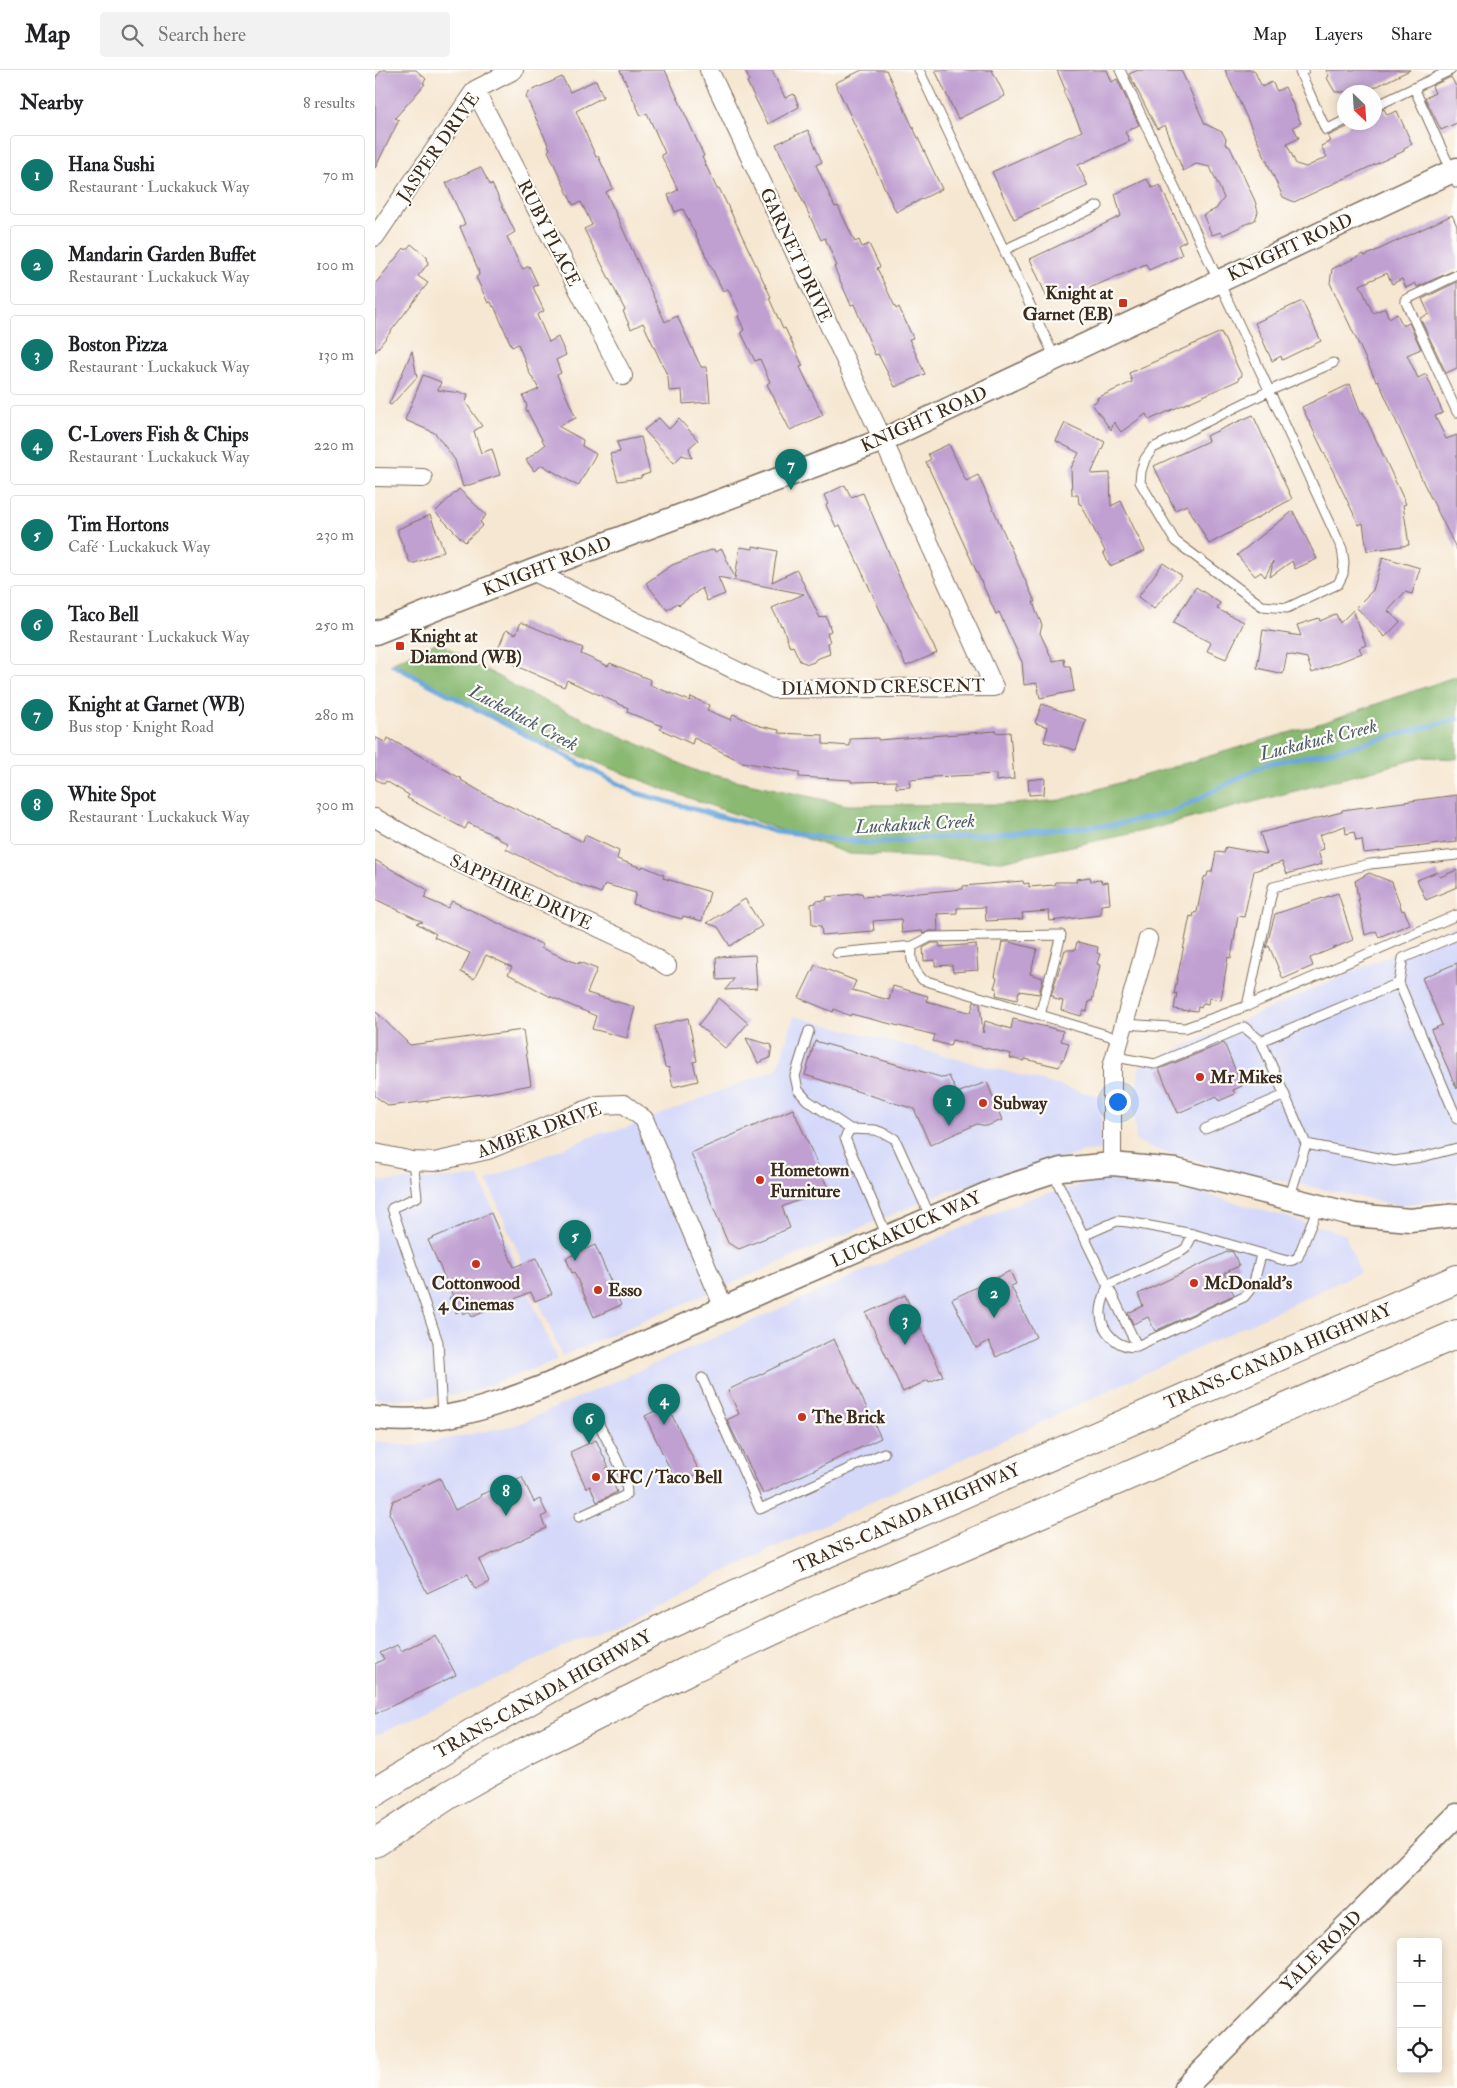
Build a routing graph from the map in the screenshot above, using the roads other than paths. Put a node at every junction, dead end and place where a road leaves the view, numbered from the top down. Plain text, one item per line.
1 (513, 70) edge
2 (709, 70) edge
3 (919, 70) edge
4 (1120, 70) edge
5 (1304, 70) edge
6 (1451, 70) edge
7 (1413, 88) junction
8 (475, 90) junction
9 (1382, 104) edge
10 (1337, 125) edge
11 (1455, 174) edge
12 (1098, 206) dead end
13 (375, 237) edge
14 (1004, 250) junction
15 (1457, 275) edge
16 (1219, 280) junction
17 (1055, 358) junction
18 (1333, 362) dead end
19 (623, 376) dead end
20 (1269, 391) junction
21 (1457, 412) edge
22 (883, 440) junction
23 (375, 477) edge
24 (423, 478) dead end
25 (532, 571) junction
26 (375, 633) edge
27 (375, 818) edge
28 (1457, 855) edge
29 (1457, 915) edge
30 (1457, 935) edge
31 (1148, 939) dead end
32 (913, 946) junction
33 (837, 953) dead end
34 (667, 966) dead end
35 (1399, 983) junction
36 (1247, 1006) junction
37 (1040, 1015) junction
38 (809, 1031) dead end
39 (1122, 1032) junction
40 (1261, 1041) junction
41 (1115, 1058) junction
42 (1285, 1095) junction
43 (1457, 1118) edge
44 (850, 1129) junction
45 (1205, 1129) dead end
46 (1306, 1144) junction
47 (1457, 1148) edge
48 (375, 1153) edge
49 (413, 1161) junction
50 (1112, 1164) junction
51 (1052, 1172) junction
52 (1289, 1200) junction
53 (1318, 1207) junction
54 (1457, 1214) edge
55 (931, 1218) junction
56 (1193, 1234) junction
57 (1083, 1236) junction
58 (887, 1237) junction
59 (1261, 1255) junction
60 (1457, 1279) edge
61 (1108, 1285) junction
62 (724, 1308) junction
63 (1457, 1334) edge
64 (1137, 1346) junction
65 (702, 1378) dead end
66 (375, 1418) edge
67 (442, 1419) junction
68 (598, 1422) dead end
69 (884, 1453) dead end
70 (579, 1517) dead end
71 (574, 1674) junction
72 (526, 1751) junction
73 (375, 1776) edge
74 (375, 1792) edge
75 (1457, 1815) edge
76 (375, 1843) edge
77 (375, 1864) edge
78 (1185, 2088) edge

1 - 8 street, JASPER DRIVE
2 - 22 street, GARNET DRIVE
3 - 14 lane
4 - 16 lane
5 - 10 lane
6 - 7 lane
7 - 9 lane
7 - 11 lane
8 - 13 street, JASPER DRIVE
8 - 19 street, RUBY PLACE
11 - 16 street, KNIGHT ROAD
12 - 14 lane
14 - 17 lane
15 - 21 lane
16 - 17 street, KNIGHT ROAD
16 - 20 lane
17 - 22 street, KNIGHT ROAD
18 - 20 lane
20 - 20 lane
22 - 25 street, KNIGHT ROAD
22 - 25 street, DIAMOND CRESCENT
23 - 24 street
25 - 26 street, KNIGHT ROAD
27 - 34 street, SAPPHIRE DRIVE
28 - 36 lane
29 - 36 lane
30 - 35 lane
31 - 39 street
32 - 33 lane
32 - 37 lane
32 - 37 lane
35 - 40 lane
35 - 43 lane
36 - 39 lane
37 - 39 lane
38 - 44 lane
39 - 41 street
40 - 41 lane
40 - 42 lane
41 - 50 street
42 - 45 lane
42 - 46 lane
44 - 55 lane
44 - 58 lane
46 - 47 lane
46 - 52 lane
48 - 49 street, AMBER DRIVE
49 - 62 street, AMBER DRIVE
49 - 67 lane
50 - 51 street, LUCKAKUCK WAY
50 - 52 street, LUCKAKUCK WAY
51 - 55 street, LUCKAKUCK WAY
51 - 57 lane
52 - 53 street, LUCKAKUCK WAY
53 - 54 street, LUCKAKUCK WAY
53 - 59 lane
55 - 58 street, LUCKAKUCK WAY
56 - 57 lane
56 - 59 lane
56 - 61 lane
57 - 61 lane
58 - 62 street, LUCKAKUCK WAY
59 - 64 lane
60 - 71 highway, TRANS-CANADA HIGHWAY
61 - 64 lane
61 - 64 lane
62 - 67 street, LUCKAKUCK WAY
63 - 72 highway
65 - 69 lane
66 - 67 street, LUCKAKUCK WAY
68 - 70 lane
71 - 73 highway
71 - 74 highway, TRANS-CANADA HIGHWAY
72 - 76 highway
72 - 77 highway
75 - 78 street, YALE ROAD

